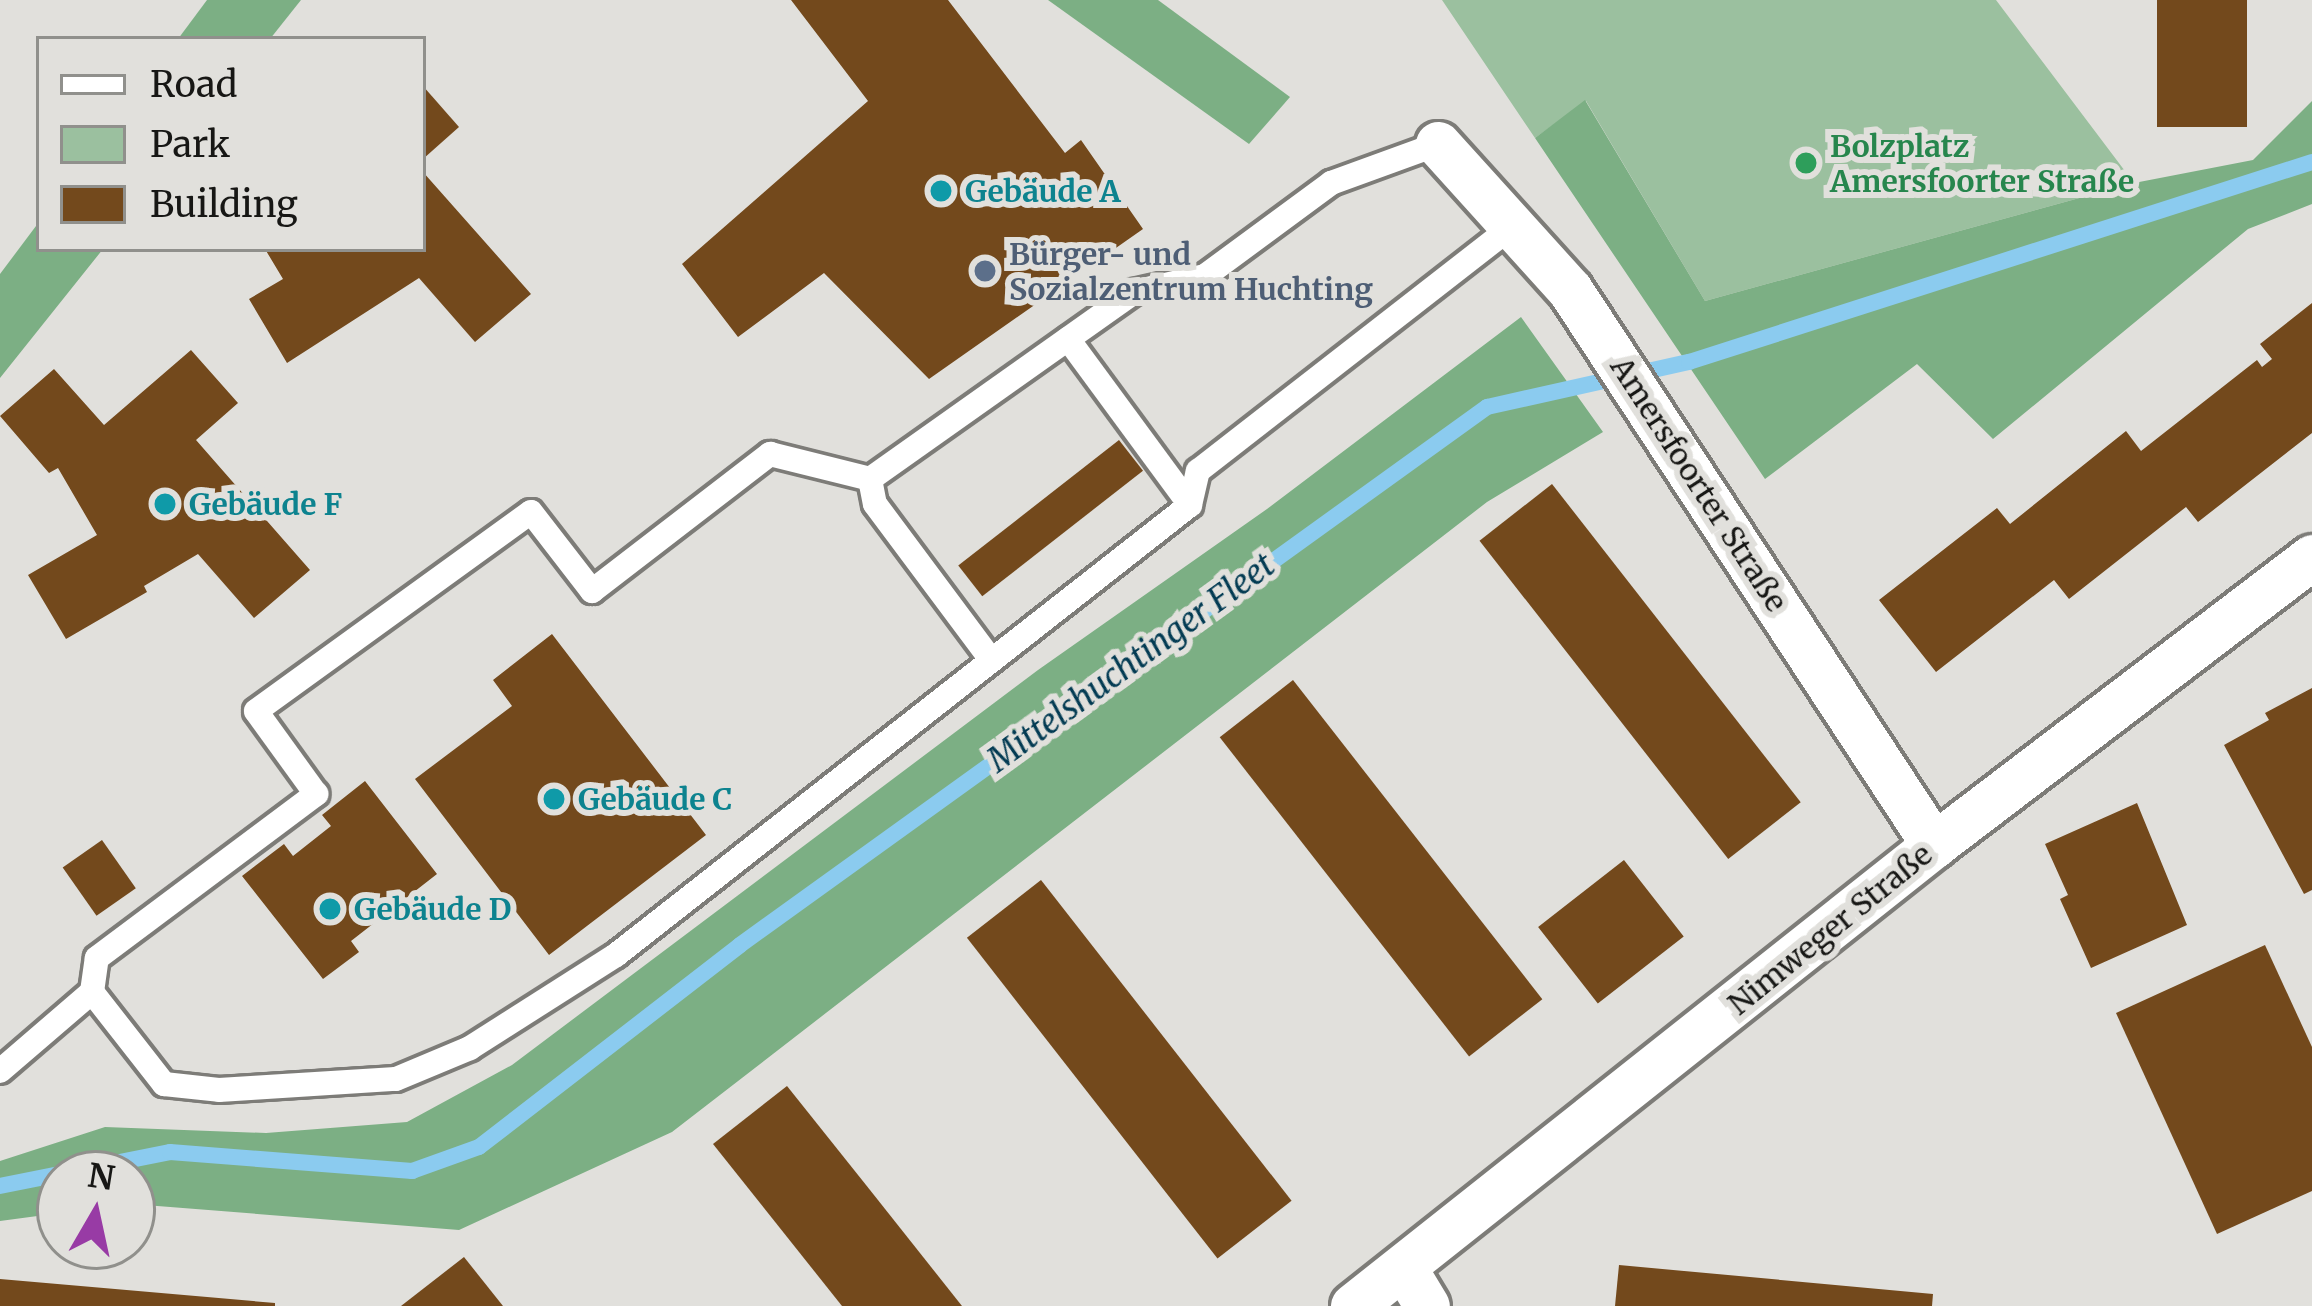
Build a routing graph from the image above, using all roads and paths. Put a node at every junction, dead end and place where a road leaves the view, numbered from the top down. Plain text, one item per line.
1 (1438, 144) joint
2 (1511, 227) junction
3 (1068, 339) junction
4 (870, 479) junction
5 (1190, 505) junction
6 (2312, 557) edge
7 (989, 657) junction
8 (1934, 845) junction
9 (92, 992) junction
10 (0, 1071) edge
11 (1416, 1287) edge
12 (1353, 1306) edge

1 - 2 street, Amersfoorter Straße
1 - 3 lane
2 - 5 lane
2 - 8 street, Amersfoorter Straße
3 - 4 lane
3 - 5 lane
4 - 7 lane
4 - 9 lane
5 - 7 lane
6 - 8 street, Nimweger Straße
7 - 9 lane
8 - 11 street, Nimweger Straße
9 - 10 lane
11 - 12 street, Nimweger Straße

